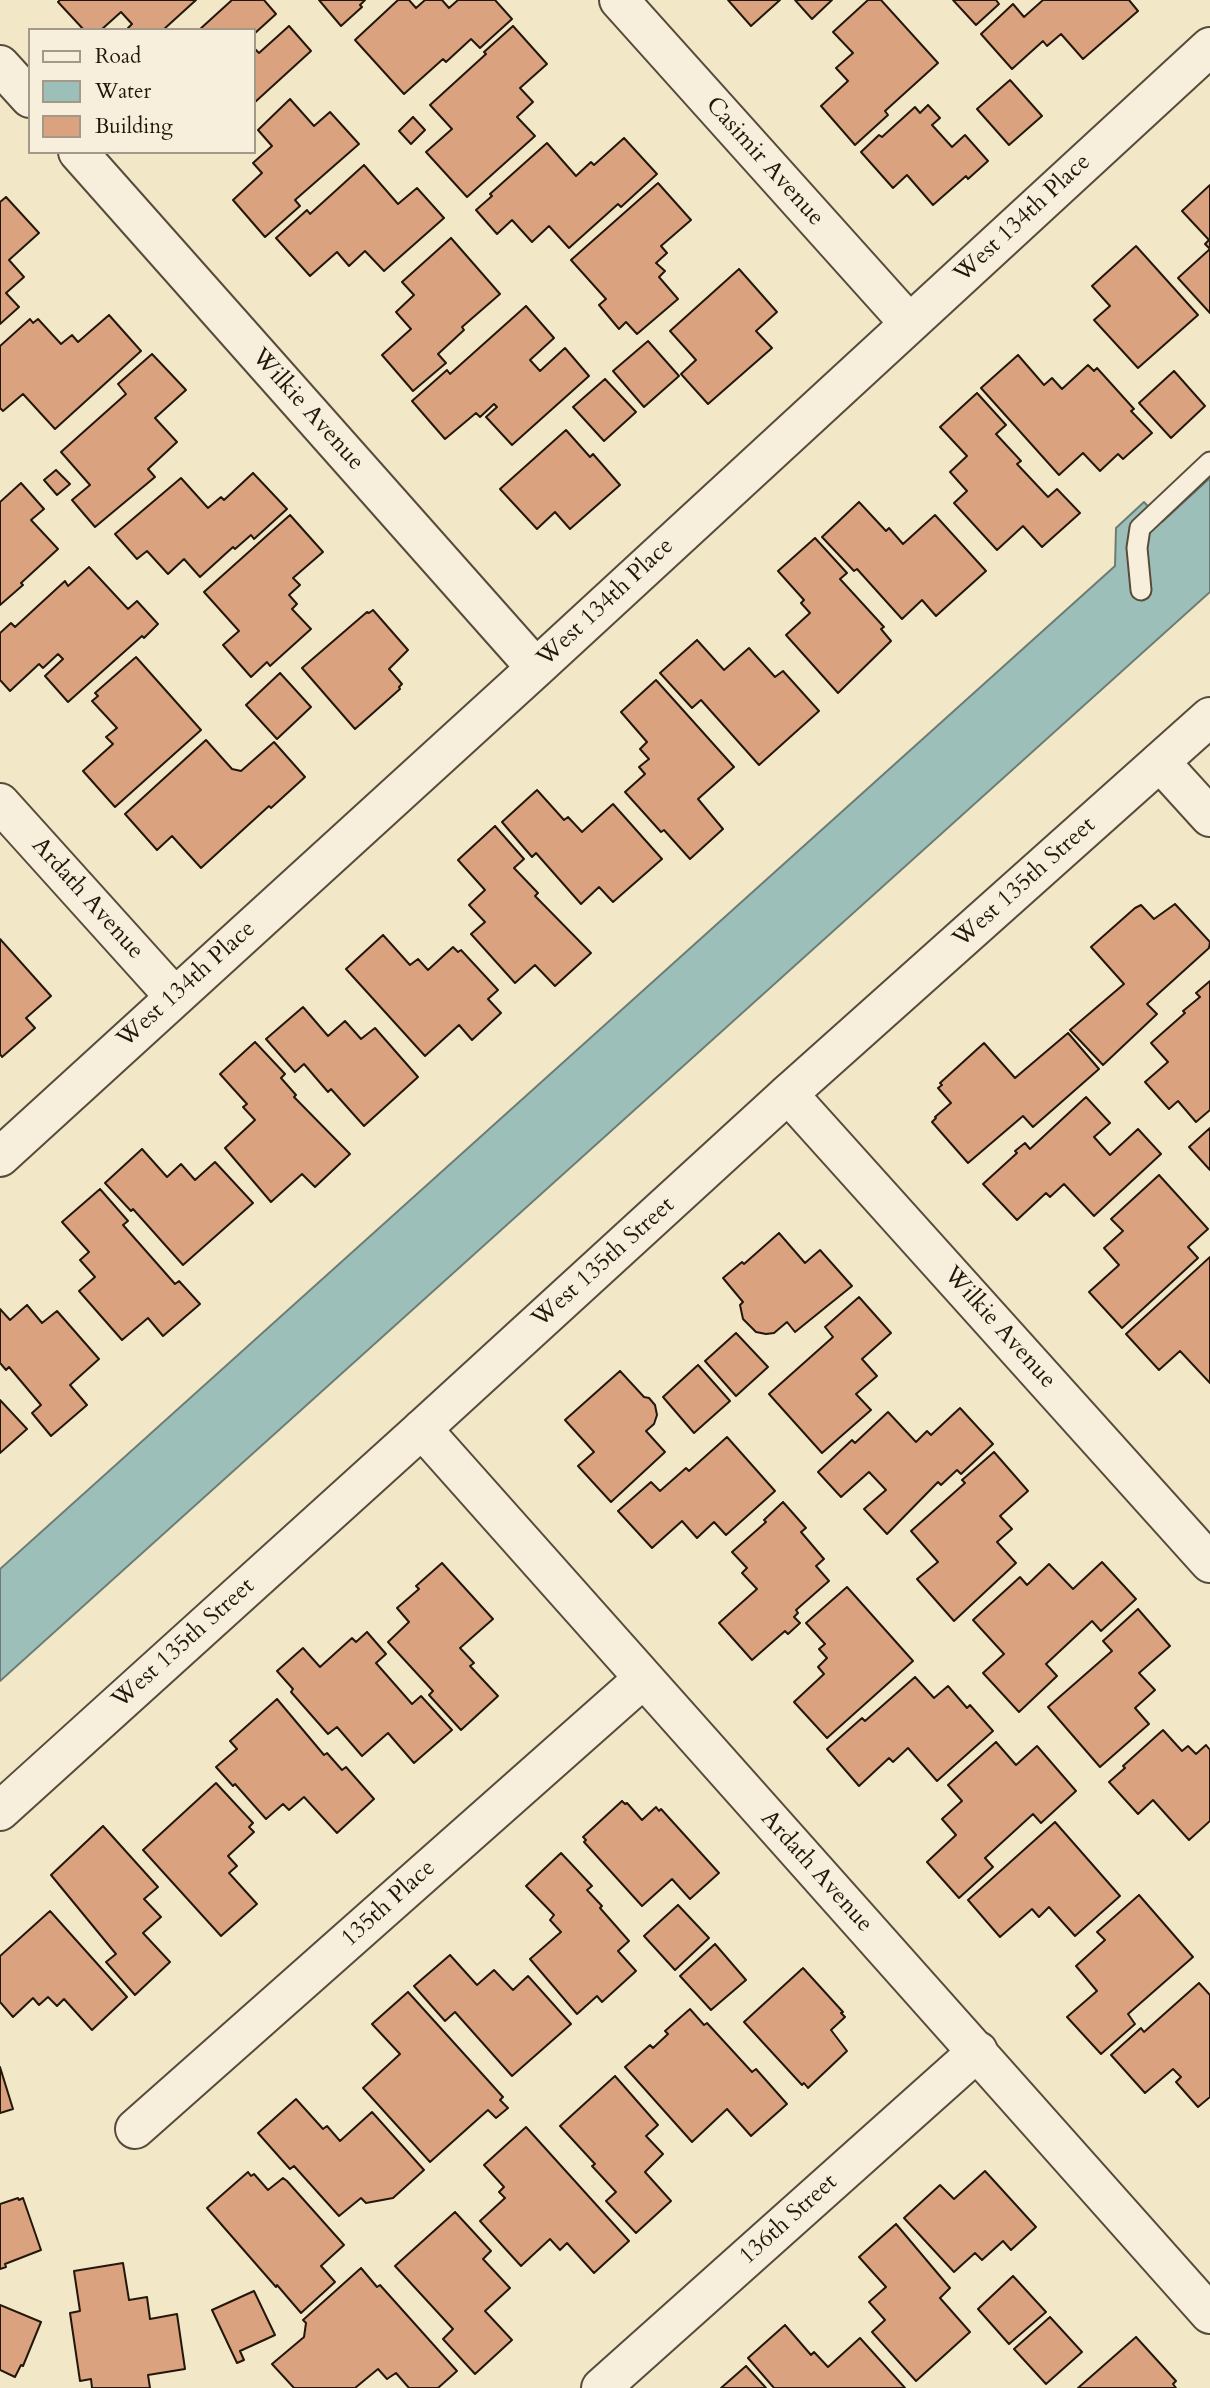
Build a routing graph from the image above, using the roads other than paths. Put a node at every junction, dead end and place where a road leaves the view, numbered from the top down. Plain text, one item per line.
1 (619, 0) edge
2 (1210, 47) edge
3 (0, 65) edge
4 (28, 96) edge
5 (80, 154) edge
6 (909, 323) junction
7 (1210, 462) edge
8 (1141, 590) dead end
9 (536, 668) junction
10 (1210, 717) edge
11 (1160, 762) junction
12 (0, 803) edge
13 (1210, 817) edge
14 (174, 996) junction
15 (788, 1094) junction
16 (0, 1157) edge
17 (422, 1429) junction
18 (1210, 1563) edge
19 (643, 1679) junction
20 (0, 1811) edge
21 (978, 2052) junction
22 (135, 2129) dead end
23 (1210, 2314) edge
24 (601, 2388) edge

1 - 6 street, Casimir Avenue
2 - 6 street, West 134th Place
3 - 4 street
5 - 9 street, Wilkie Avenue
6 - 9 street, West 134th Place
7 - 8 lane
9 - 14 street, West 134th Place
10 - 11 street, West 135th Street
11 - 13 street
11 - 15 street, West 135th Street
12 - 14 street, Ardath Avenue
14 - 16 street, West 134th Place
15 - 17 street, West 135th Street
15 - 18 street, Wilkie Avenue
17 - 19 street, Ardath Avenue
17 - 20 street, West 135th Street
19 - 21 street, Ardath Avenue
19 - 22 street, 135th Place
21 - 23 street, Ardath Avenue
21 - 24 street, 136th Street

